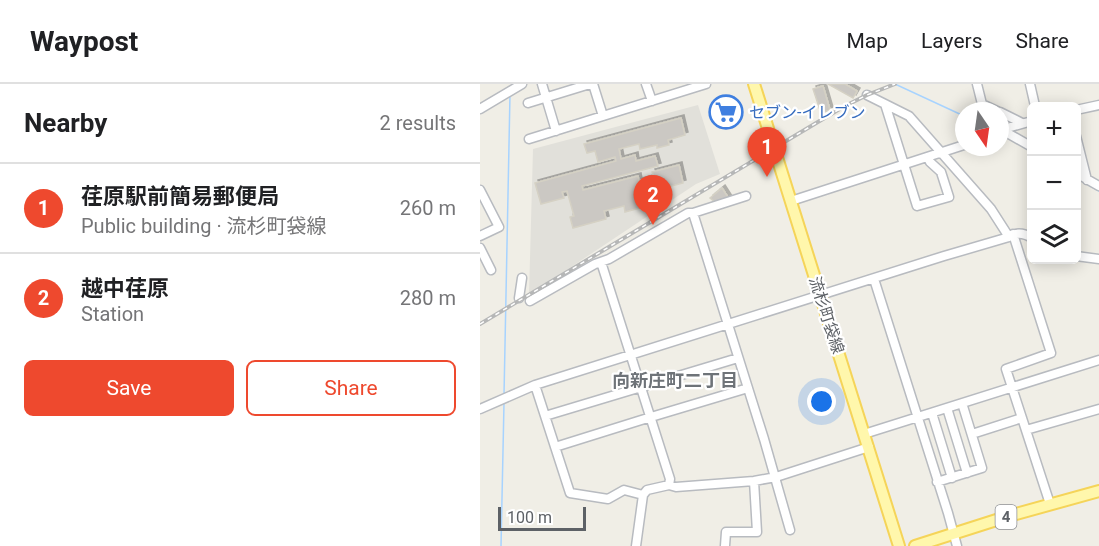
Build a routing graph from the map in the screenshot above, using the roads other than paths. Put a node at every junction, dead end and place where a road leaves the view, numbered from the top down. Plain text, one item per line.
1 (504, 84) edge
2 (522, 84) edge
3 (542, 84) edge
4 (592, 84) edge
5 (646, 84) edge
6 (754, 84) edge
7 (977, 84) edge
8 (1030, 84) edge
9 (701, 85) edge
10 (504, 95) junction
11 (867, 95) dead end
12 (546, 98) junction
13 (652, 101) junction
14 (982, 102) edge
15 (1034, 102) edge
16 (528, 103) dead end
17 (885, 104) junction
18 (1099, 105) edge
19 (480, 109) edge
20 (1081, 109) edge
21 (603, 116) junction
22 (1009, 117) edge
23 (1027, 122) edge
24 (1022, 123) junction
25 (1009, 127) edge
26 (556, 131) junction
27 (1009, 134) edge
28 (529, 139) dead end
29 (1027, 144) edge
30 (955, 149) edge
31 (941, 154) junction
32 (1081, 154) edge
33 (928, 158) junction
34 (904, 165) junction
35 (1081, 176) edge
36 (1087, 180) junction
37 (1099, 186) edge
38 (480, 190) edge
39 (746, 196) dead end
40 (791, 201) junction
41 (693, 213) junction
42 (1027, 235) edge
43 (480, 236) edge
44 (1011, 236) junction
45 (480, 248) edge
46 (1081, 257) edge
47 (1099, 259) edge
48 (601, 262) junction
49 (491, 270) dead end
50 (522, 278) dead end
51 (874, 279) junction
52 (820, 295) junction
53 (519, 298) dead end
54 (530, 301) dead end
55 (728, 324) junction
56 (631, 355) junction
57 (738, 358) junction
58 (1099, 360) edge
59 (535, 385) junction
60 (1012, 387) junction
61 (641, 388) junction
62 (748, 388) junction
63 (962, 403) junction
64 (947, 408) junction
65 (480, 409) edge
66 (1099, 409) edge
67 (932, 413) junction
68 (545, 416) junction
69 (651, 417) junction
70 (917, 417) junction
71 (1022, 418) junction
72 (1026, 430) junction
73 (864, 434) junction
74 (972, 434) junction
75 (555, 447) junction
76 (868, 447) junction
77 (967, 473) junction
78 (776, 477) junction
79 (952, 478) junction
80 (754, 481) junction
81 (938, 482) junction
82 (669, 485) junction
83 (1099, 491) edge
84 (643, 495) junction
85 (1050, 504) junction
86 (790, 530) dead end
87 (954, 534) junction
88 (636, 546) edge
89 (725, 546) edge
90 (899, 546) edge
91 (915, 546) edge
92 (957, 546) edge

1 - 10 street
2 - 10 street
3 - 12 street
4 - 12 street
4 - 21 street
5 - 13 street
6 - 40 main road, 流杉町袋線
7 - 14 street
8 - 15 street
9 - 13 street
10 - 19 street
11 - 17 street
12 - 16 street
12 - 26 street
13 - 21 street
17 - 31 street
17 - 34 street
18 - 20 street
21 - 26 street
22 - 24 street
23 - 24 street
24 - 25 street
26 - 28 street
27 - 29 street
30 - 31 street
31 - 33 street
31 - 44 street
32 - 36 street
33 - 34 street
33 - 34 street
34 - 40 street
35 - 36 street
36 - 37 street
38 - 43 street
39 - 41 street
40 - 52 main road, 流杉町袋線
41 - 48 street
41 - 55 street
42 - 44 street
44 - 51 street
44 - 60 street
45 - 49 street
46 - 47 street
48 - 54 street
48 - 56 street
50 - 53 street
51 - 52 street
51 - 70 street
52 - 55 street
52 - 73 main road, 流杉町袋線
55 - 56 street
55 - 57 street
56 - 59 street
56 - 61 street
57 - 61 street
57 - 62 street
58 - 60 street
59 - 65 street
59 - 68 street
60 - 63 street
60 - 71 street
61 - 68 street
61 - 69 street
62 - 69 street
62 - 78 street
63 - 64 street
63 - 74 street
64 - 67 street
64 - 77 street
66 - 72 street
67 - 70 street
67 - 79 street
68 - 75 street
69 - 75 street
69 - 82 street
70 - 73 street
70 - 81 street
71 - 72 street
71 - 74 street
72 - 85 street
73 - 76 main road, 流杉町袋線
74 - 77 street
75 - 84 street
76 - 78 street
76 - 90 main road, 流杉町袋線
77 - 79 street
78 - 80 street
78 - 86 street
79 - 81 street
80 - 82 street
80 - 89 street
81 - 87 street
82 - 84 street
83 - 85 main road, 4
84 - 88 street
85 - 87 main road, 4
87 - 91 main road, 4
87 - 92 street

